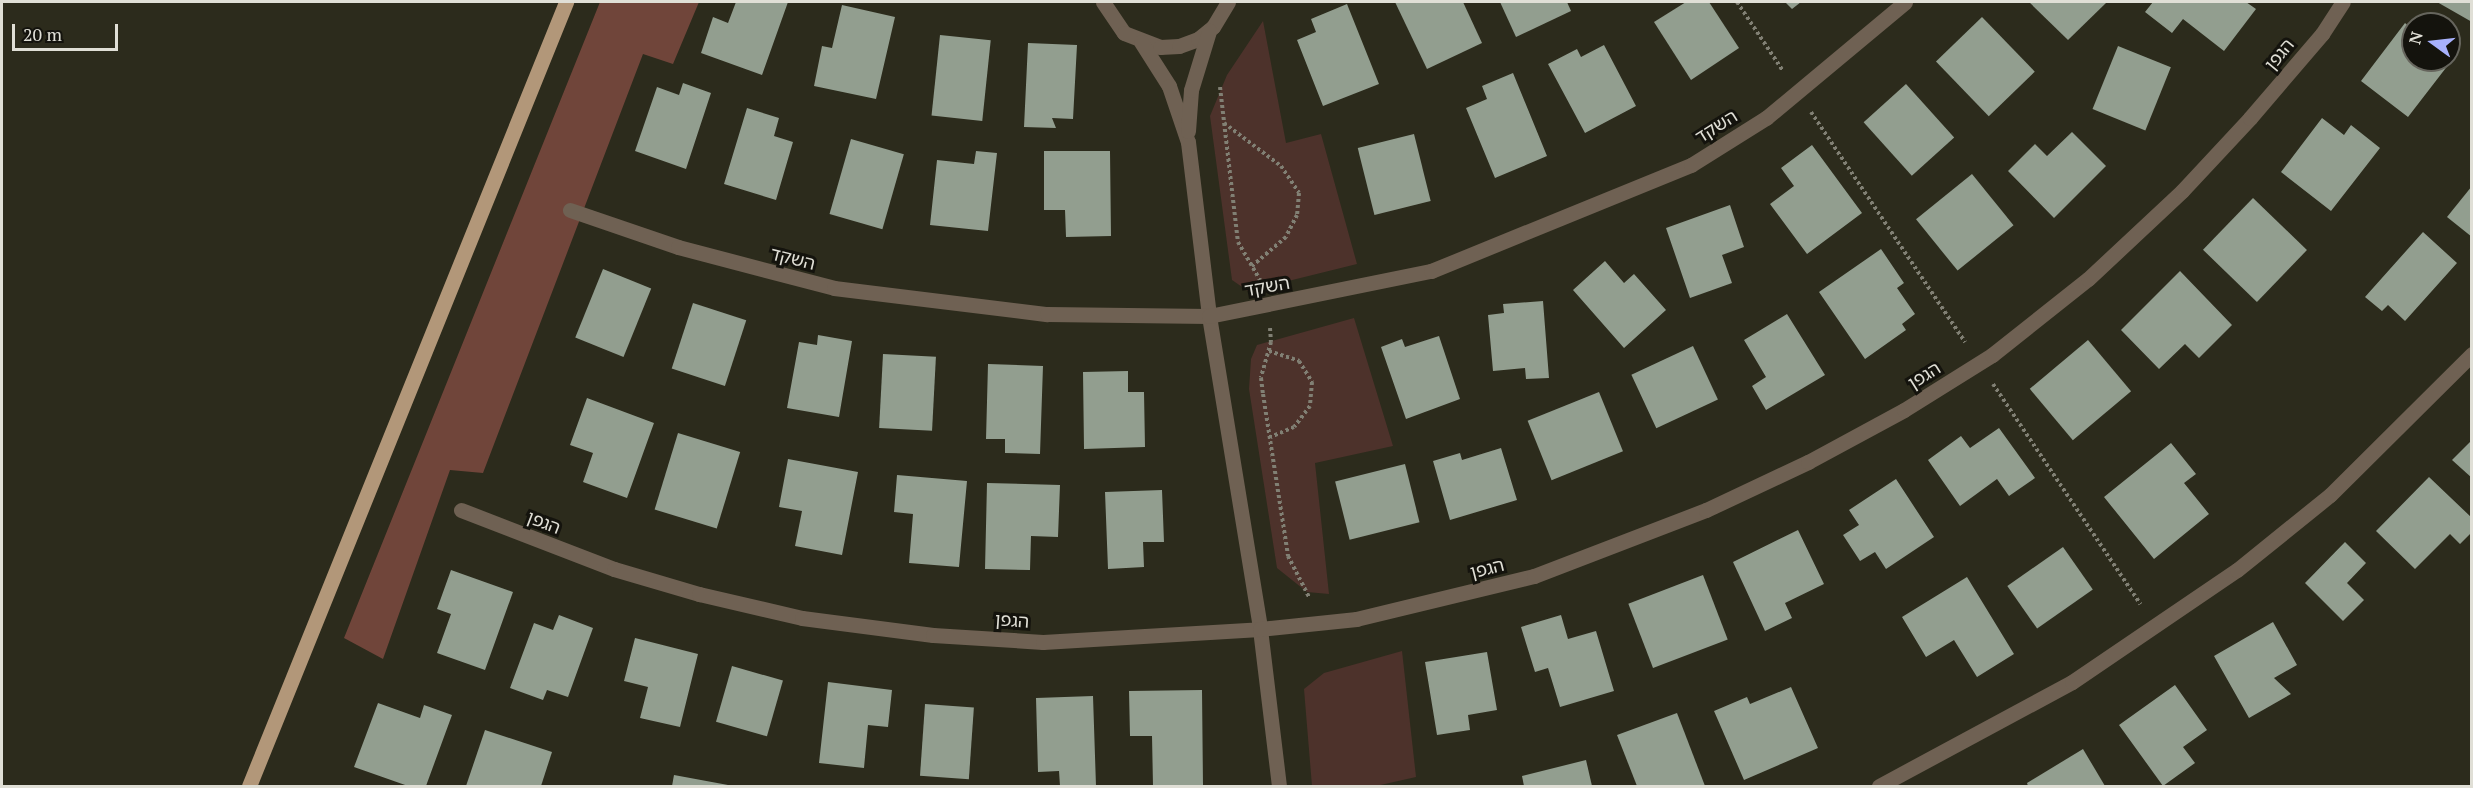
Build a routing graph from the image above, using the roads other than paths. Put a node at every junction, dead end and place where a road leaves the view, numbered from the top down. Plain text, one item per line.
1 (566, 2) edge
2 (1103, 2) edge
3 (1229, 2) edge
4 (1905, 2) edge
5 (2343, 2) edge
6 (1209, 31) junction
7 (1141, 42) junction
8 (1188, 142) junction
9 (570, 210) dead end
10 (1209, 316) junction
11 (2472, 354) edge
12 (461, 510) dead end
13 (1260, 629) junction
14 (249, 786) edge
15 (1279, 786) edge
16 (1879, 786) edge

1 - 14 main road
2 - 7 street
3 - 6 street
4 - 10 street, השקד
5 - 13 street, הגפן
6 - 7 street
6 - 8 street
7 - 8 street
8 - 10 street
9 - 10 street, השקד
10 - 13 street
11 - 16 street
12 - 13 street, הגפן
13 - 15 street

